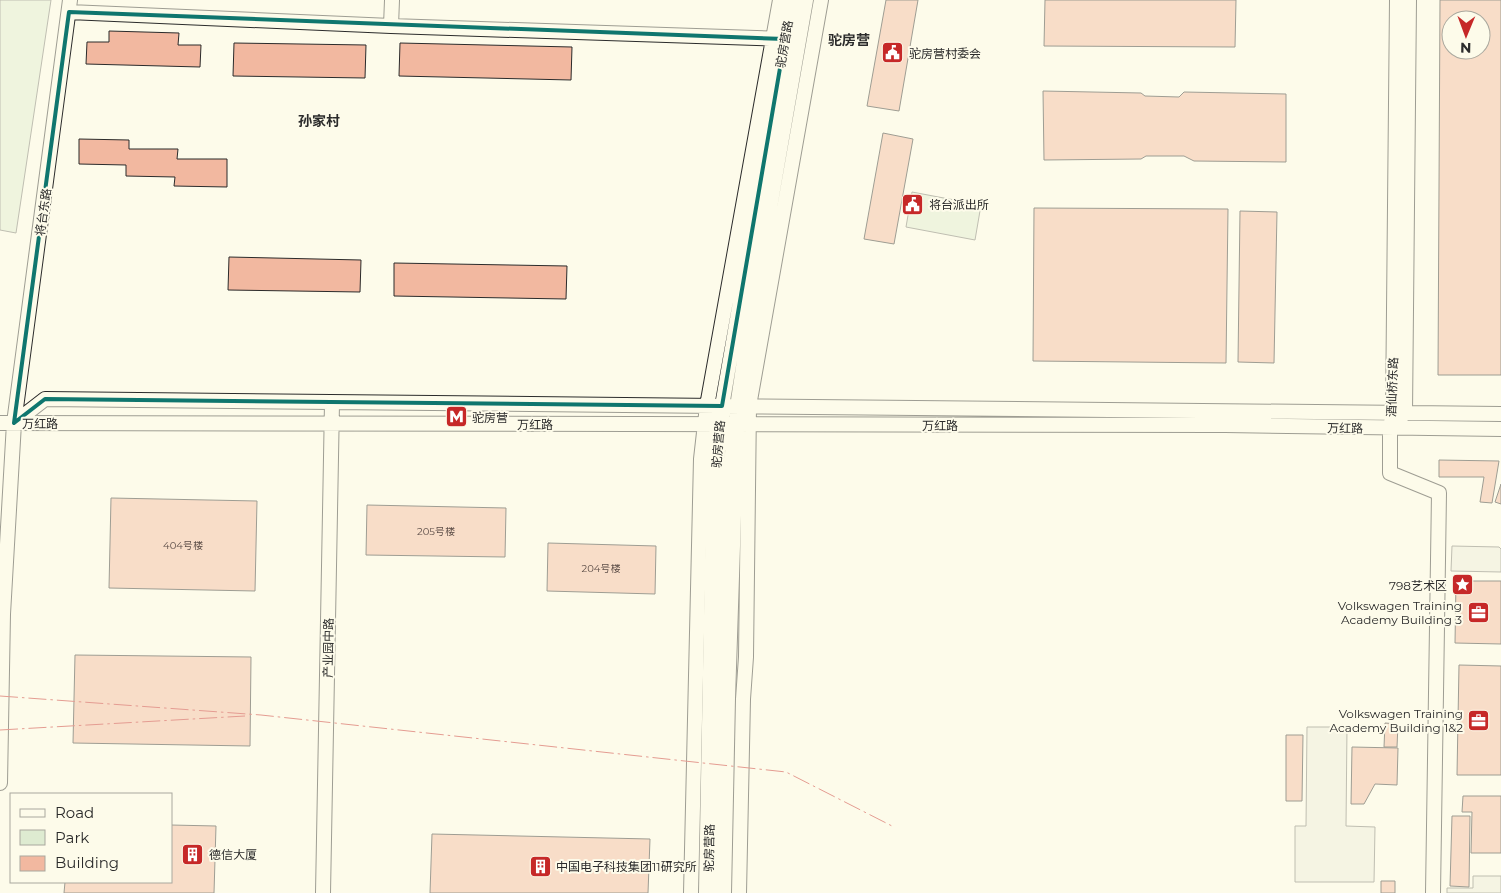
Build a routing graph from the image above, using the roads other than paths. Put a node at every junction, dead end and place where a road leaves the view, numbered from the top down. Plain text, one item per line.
1 (392, 0) edge
2 (780, 0) edge
3 (792, 0) edge
4 (806, 0) edge
5 (821, 0) edge
6 (1397, 0) edge
7 (1409, 0) edge
8 (70, 6) edge
9 (391, 26) junction
10 (779, 39) junction
11 (332, 403) junction
12 (729, 406) junction
13 (1399, 413) junction
14 (1501, 414) edge
15 (0, 423) edge
16 (14, 423) junction
17 (332, 424) junction
18 (727, 424) junction
19 (1390, 429) junction
20 (1501, 429) edge
21 (0, 783) edge
22 (323, 893) edge
23 (691, 893) edge
24 (708, 893) edge
25 (722, 893) edge
26 (739, 893) edge
27 (1433, 893) edge

1 - 9 street
2 - 10 street
3 - 10 street, 驼房营路
4 - 12 street, 驼房营路
5 - 12 street
6 - 13 street, 酒仙桥东路
7 - 13 street, 酒仙桥东路
8 - 9 street
8 - 16 street, 将台东路
9 - 10 street
10 - 12 street, 驼房营路
11 - 12 street, 万红路
11 - 16 street, 万红路
11 - 17 street, 产业园中路
12 - 13 street, 万红路
12 - 18 main road, 驼房营路
12 - 18 street
13 - 14 street, 万红路
13 - 19 street, 酒仙桥东路
15 - 16 street
16 - 17 street, 万红路
16 - 21 street, 将台东路
17 - 18 street, 万红路
17 - 22 street, 产业园中路
18 - 19 street, 万红路
18 - 23 street
18 - 24 main road, 驼房营路
18 - 25 main road, 驼房营路
18 - 26 street
19 - 20 street, 万红路
19 - 27 street

